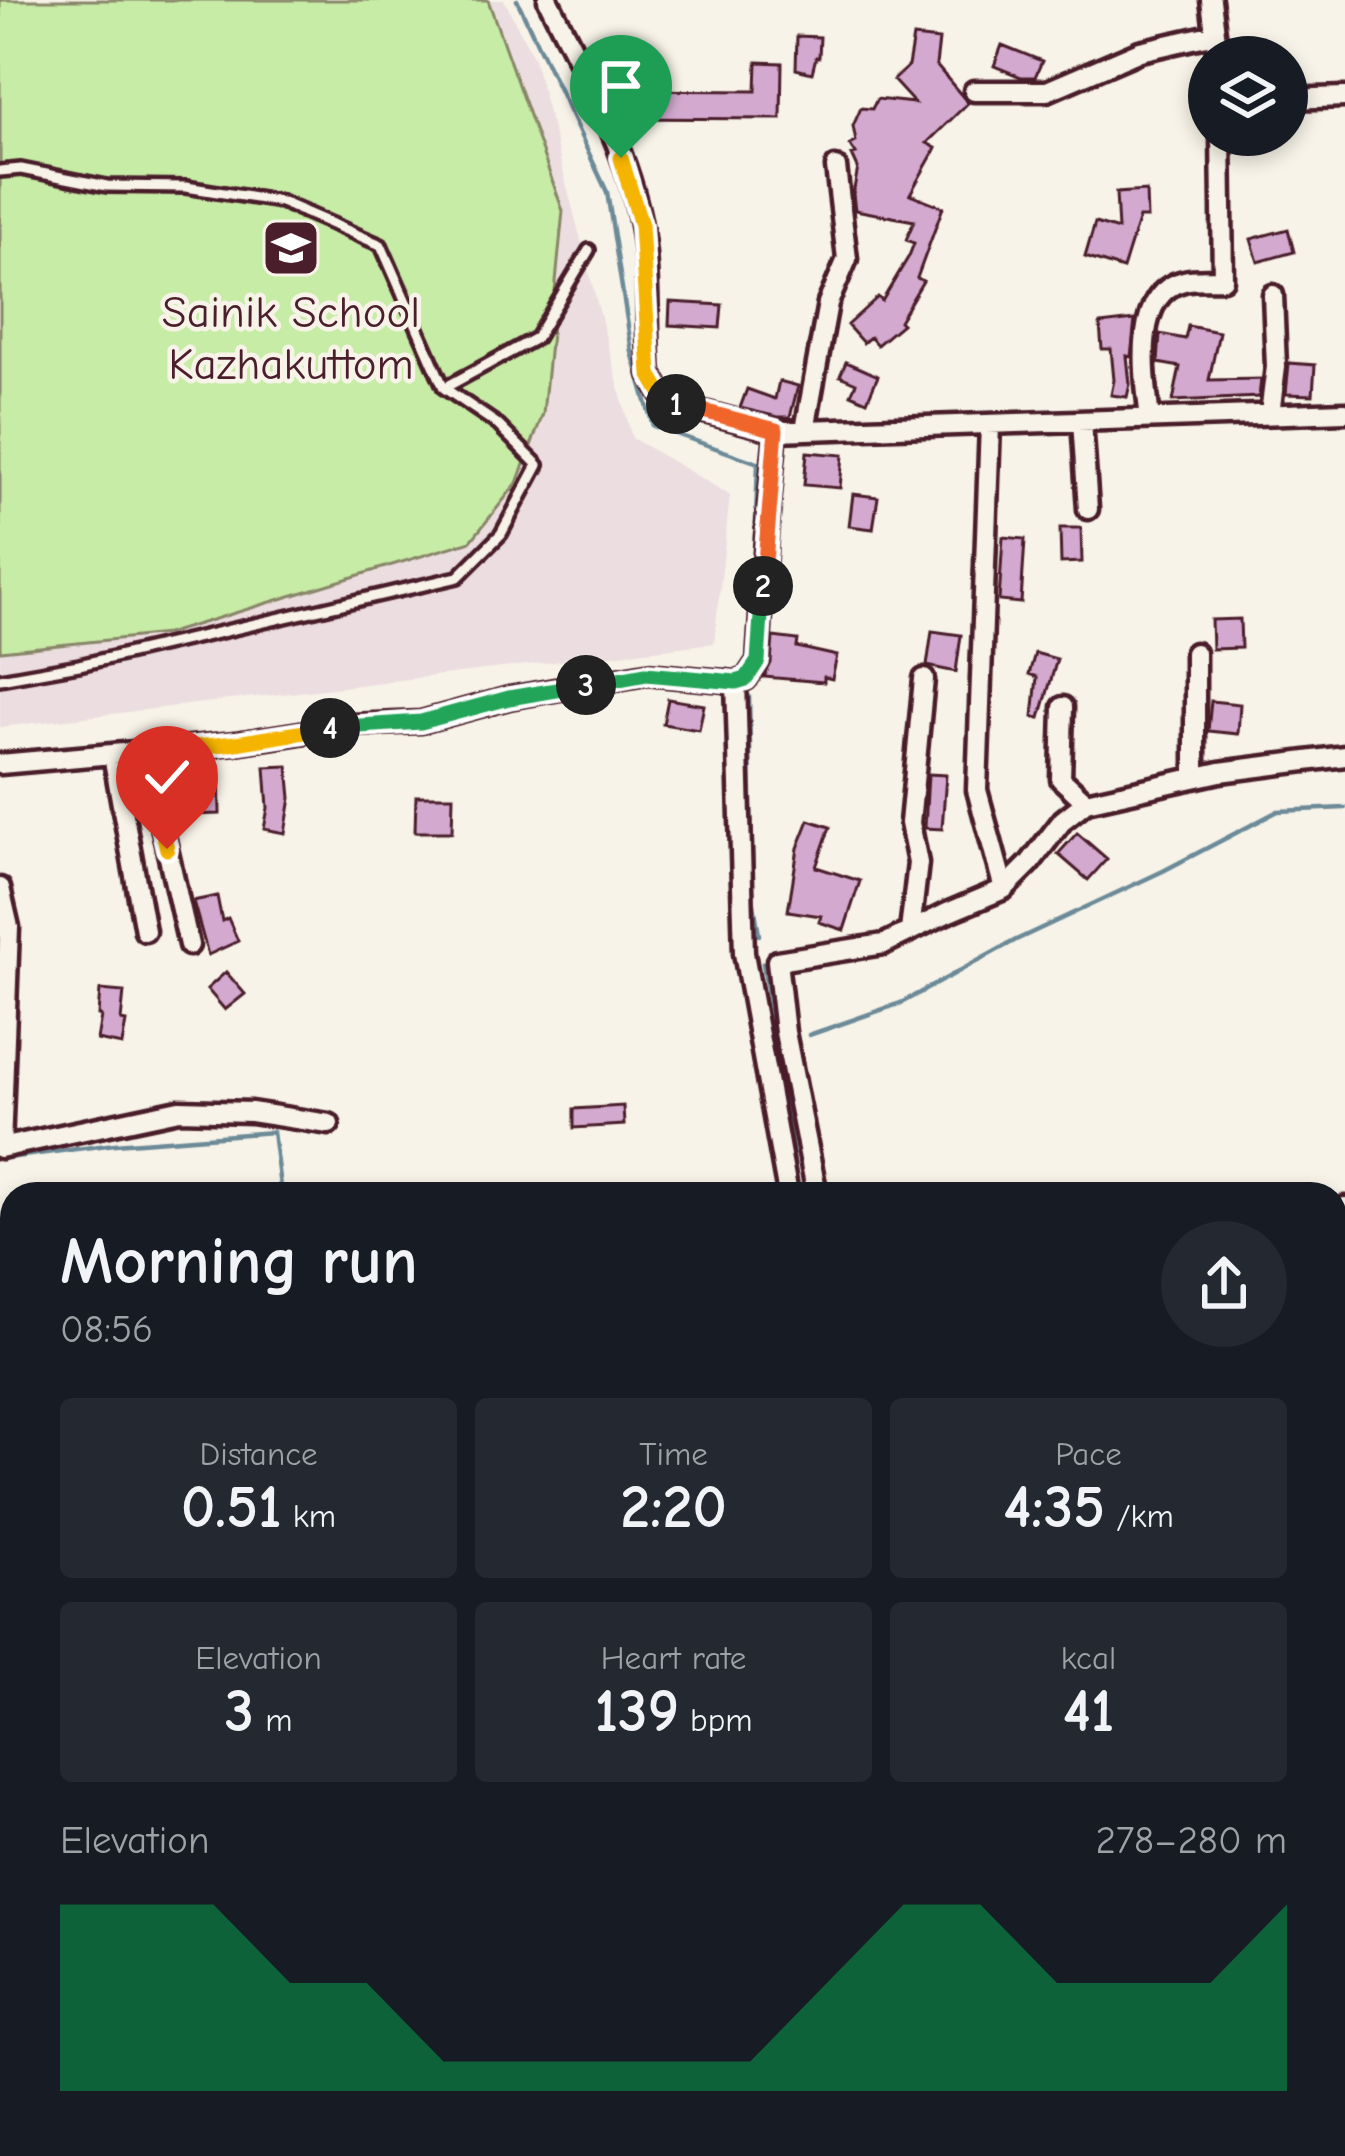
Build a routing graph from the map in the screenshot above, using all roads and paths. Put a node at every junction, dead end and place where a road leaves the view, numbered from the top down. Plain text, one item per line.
1 (548, 0) edge
2 (1211, 0) edge
3 (1215, 34) joint
4 (974, 92) dead end
5 (1345, 98) edge
6 (1308, 99) edge
7 (1221, 156) edge
8 (836, 167) dead end
9 (0, 171) edge
10 (589, 250) dead end
11 (1273, 295) dead end
12 (444, 388) junction
13 (1345, 412) edge
14 (1270, 414) junction
15 (1150, 418) junction
16 (1082, 421) junction
17 (990, 424) junction
18 (776, 430) junction
19 (805, 430) junction
20 (1088, 509) dead end
21 (1195, 653) dead end
22 (0, 679) edge
23 (924, 679) dead end
24 (736, 682) junction
25 (1063, 707) dead end
26 (145, 752) junction
27 (113, 755) junction
28 (1345, 756) edge
29 (0, 764) edge
30 (1196, 777) junction
31 (1086, 802) junction
32 (0, 888) edge
33 (1004, 890) junction
34 (145, 931) dead end
35 (910, 932) junction
36 (189, 945) dead end
37 (329, 1124) dead end
38 (0, 1148) edge
39 (786, 1182) edge
40 (815, 1182) edge

1 - 18 street
2 - 3 street
3 - 4 street
5 - 6 street
7 - 15 street
8 - 19 street
9 - 12 lane
10 - 12 lane
11 - 14 street
12 - 22 lane
13 - 14 street
14 - 15 street
15 - 16 street
16 - 17 street
16 - 20 street
17 - 19 street
17 - 33 street
18 - 19 street
18 - 24 street
21 - 30 street
23 - 35 street
24 - 26 street
24 - 39 street
25 - 31 street
26 - 27 street
26 - 36 street
27 - 29 street
27 - 34 street
28 - 30 street
30 - 31 street
31 - 33 street
32 - 38 street
33 - 35 street
35 - 40 street
37 - 38 street

